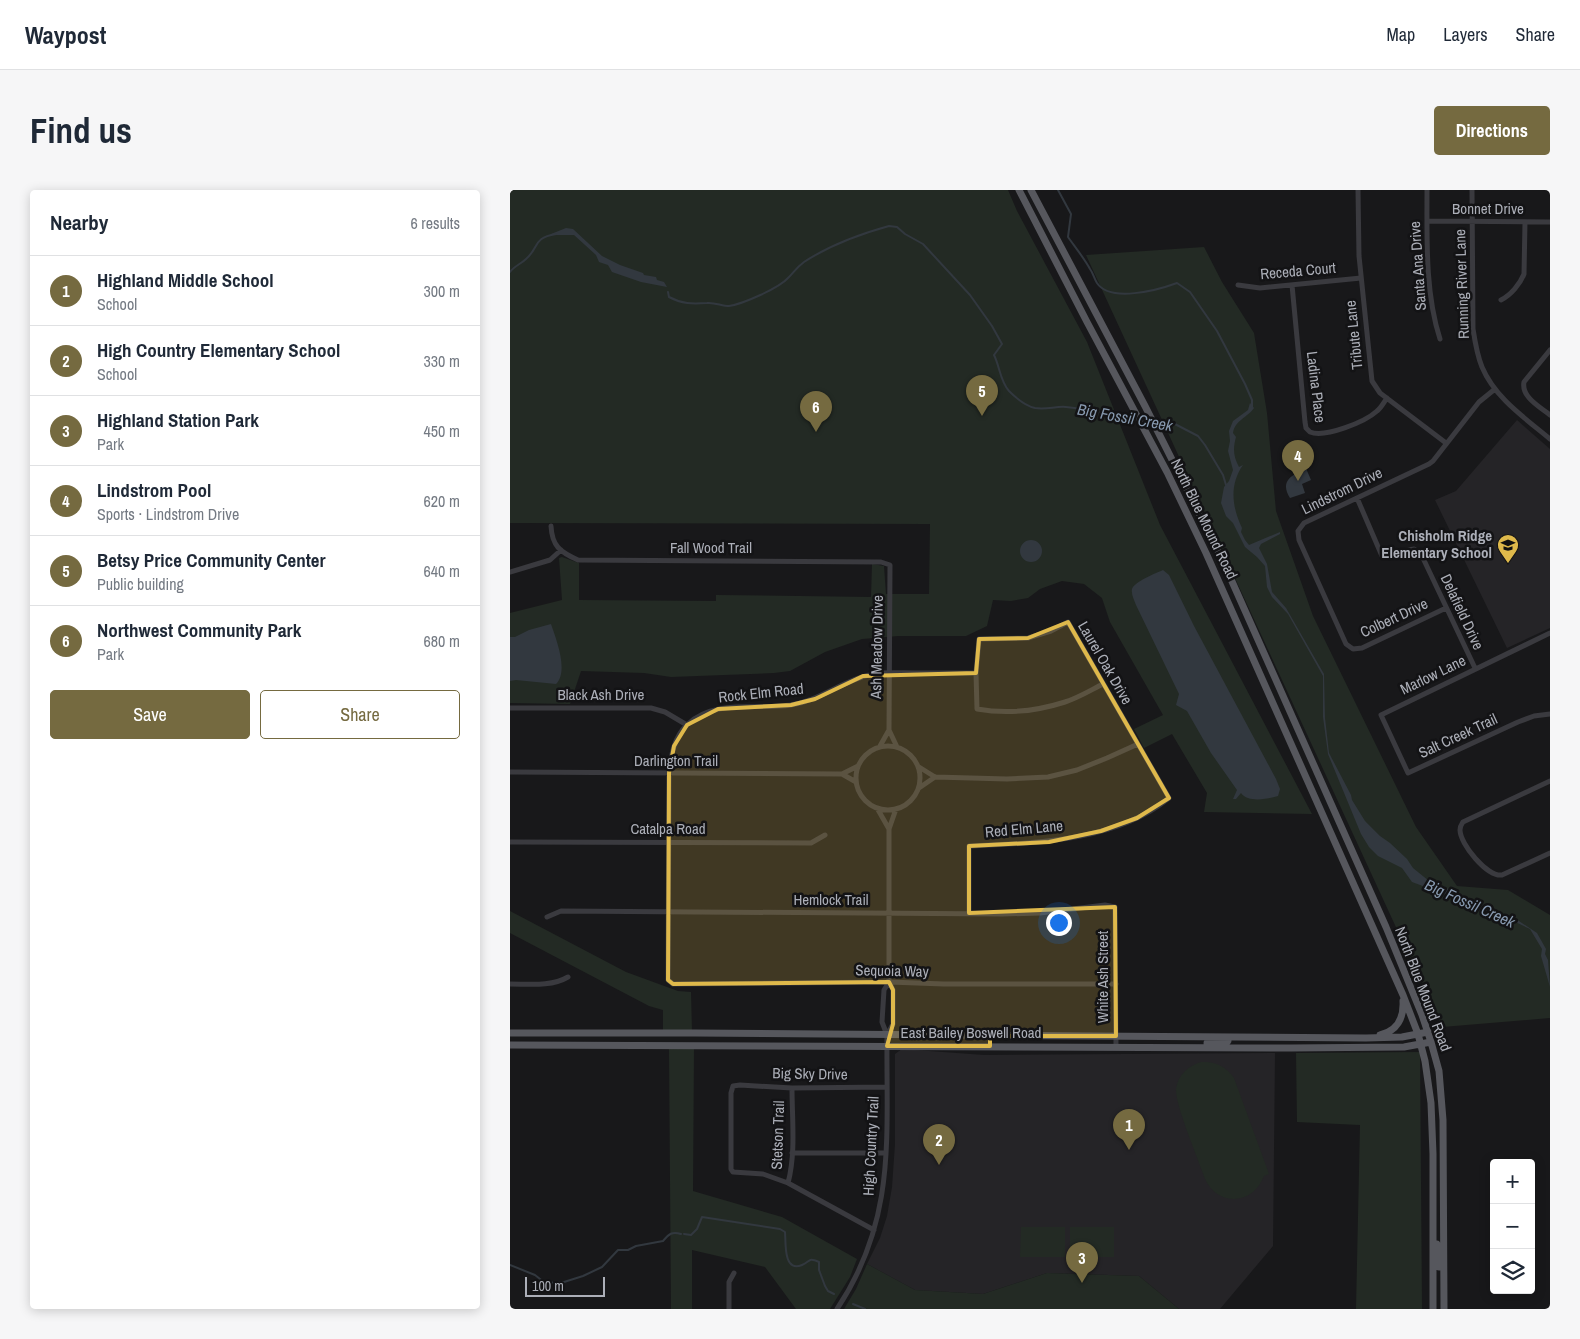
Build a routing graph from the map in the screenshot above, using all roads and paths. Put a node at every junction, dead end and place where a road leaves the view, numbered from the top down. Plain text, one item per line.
1 (1019, 190) edge
2 (1031, 190) edge
3 (1358, 190) edge
4 (1427, 190) edge
5 (1472, 190) edge
6 (1427, 222) junction
7 (1472, 222) junction
8 (1525, 222) junction
9 (1550, 222) edge
10 (1361, 278) junction
11 (1238, 285) dead end
12 (1292, 285) junction
13 (1501, 300) dead end
14 (1440, 340) dead end
15 (1550, 350) edge
16 (1495, 389) junction
17 (1387, 398) junction
18 (1550, 415) edge
19 (1550, 440) edge
20 (1446, 443) junction
21 (1356, 498) junction
22 (551, 526) dead end
23 (561, 550) junction
24 (890, 565) joint
25 (510, 572) edge
26 (1446, 608) junction
27 (1550, 633) edge
28 (1353, 649) joint
29 (1475, 668) junction
30 (889, 673) junction
31 (976, 673) junction
32 (1103, 684) junction
33 (510, 708) edge
34 (1550, 714) edge
35 (1382, 715) joint
36 (687, 725) junction
37 (889, 730) junction
38 (1138, 744) junction
39 (880, 746) junction
40 (897, 747) junction
41 (858, 766) junction
42 (918, 767) junction
43 (510, 772) edge
44 (669, 773) junction
45 (842, 774) junction
46 (934, 777) junction
47 (1550, 781) edge
48 (856, 782) junction
49 (919, 788) junction
50 (1169, 798) joint
51 (877, 808) junction
52 (896, 809) junction
53 (889, 829) junction
54 (825, 835) dead end
55 (1346, 836) junction
56 (1333, 840) junction
57 (510, 842) edge
58 (668, 842) junction
59 (1550, 853) edge
60 (1115, 907) joint
61 (669, 912) junction
62 (889, 912) junction
63 (969, 913) junction
64 (547, 917) dead end
65 (568, 977) dead end
66 (668, 980) joint
67 (889, 982) junction
68 (510, 984) edge
69 (1116, 984) junction
70 (1403, 995) junction
71 (1428, 1032) junction
72 (510, 1034) edge
73 (1418, 1034) junction
74 (887, 1035) junction
75 (990, 1036) junction
76 (1024, 1036) junction
77 (1116, 1036) junction
78 (1185, 1037) junction
79 (1228, 1037) junction
80 (1366, 1038) junction
81 (1431, 1042) junction
82 (1421, 1044) junction
83 (510, 1045) edge
84 (887, 1046) junction
85 (990, 1046) junction
86 (1024, 1046) junction
87 (1116, 1047) junction
88 (1149, 1047) junction
89 (1187, 1048) junction
90 (887, 1087) junction
91 (792, 1088) junction
92 (792, 1152) junction
93 (886, 1153) junction
94 (788, 1183) junction
95 (874, 1230) junction
96 (1433, 1244) junction
97 (734, 1273) dead end
98 (1444, 1307) edge
99 (729, 1309) edge
100 (837, 1309) edge
101 (1433, 1309) edge

1 - 56 main road, North Blue Mound Road
2 - 55 main road, North Blue Mound Road
3 - 10 street, Tribute Lane
4 - 6 street, Santa Ana Drive
5 - 7 street, Running River Lane
6 - 7 street, Bonnet Drive
6 - 14 street, Santa Ana Drive
7 - 8 street, Bonnet Drive
7 - 16 street, Running River Lane
8 - 9 street, Bonnet Drive
8 - 13 street
10 - 12 street, Receda Court
10 - 17 street, Tribute Lane
11 - 12 street, Receda Court
12 - 17 street, Ladina Place
15 - 18 street
16 - 19 street, Running River Lane
16 - 20 street, Lindstrom Drive
17 - 20 street, Tribute Lane
20 - 21 street, Lindstrom Drive
21 - 26 street, Delafield Drive
21 - 28 street, Lindstrom Drive
22 - 23 street
23 - 24 street, Fall Wood Trail
23 - 25 street
24 - 30 street, Ash Meadow Drive
26 - 28 street, Colbert Drive
26 - 29 street, Delafield Drive
27 - 29 street, Marlow Lane
29 - 35 street, Marlow Lane
30 - 31 street, Rock Elm Road
30 - 36 street, Rock Elm Road
30 - 37 street, Ash Meadow Drive
31 - 32 street
31 - 32 street, Laurel Oak Drive
32 - 38 street, Laurel Oak Drive
33 - 36 street, Black Ash Drive
34 - 35 street, Salt Creek Trail
36 - 44 street, Rock Elm Road
37 - 39 street, Ash Meadow Drive
37 - 40 street, Ash Meadow Drive
38 - 46 street
38 - 50 street, Laurel Oak Drive
39 - 40 street
39 - 41 street
40 - 42 street
41 - 45 street, Darlington Trail
41 - 48 street
42 - 46 street
42 - 49 street
43 - 44 street, Darlington Trail
44 - 45 street, Darlington Trail
44 - 58 street, Rock Elm Road
45 - 48 street, Darlington Trail
46 - 49 street
47 - 59 street
48 - 51 street
49 - 52 street
50 - 63 street, Red Elm Lane
51 - 52 street
51 - 53 street
52 - 53 street
53 - 62 street
54 - 58 street, Catalpa Road
55 - 56 main road
55 - 71 main road, North Blue Mound Road
56 - 70 main road, North Blue Mound Road
57 - 58 street, Catalpa Road
58 - 61 street, Rock Elm Road
60 - 63 street, Hemlock Trail
60 - 69 street, White Ash Street
61 - 62 street, Hemlock Trail
61 - 64 street, Hemlock Trail
61 - 66 street, Rock Elm Road
62 - 63 street, Hemlock Trail
62 - 67 street
65 - 68 street
66 - 67 street, Sequoia Way
67 - 69 street, Sequoia Way
67 - 74 street
67 - 74 street
69 - 77 street, White Ash Street
70 - 73 main road, North Blue Mound Road
70 - 80 main road, North Blue Mound Road
71 - 73 main road, East Bailey Boswell Road
71 - 81 main road, North Blue Mound Road
72 - 74 main road, East Bailey Boswell Road
73 - 80 main road, East Bailey Boswell Road
73 - 82 main road, North Blue Mound Road
74 - 75 main road, East Bailey Boswell Road
74 - 84 street, High Country Trail
75 - 76 main road, East Bailey Boswell Road
75 - 85 main road
76 - 77 main road, East Bailey Boswell Road
76 - 86 main road
77 - 78 main road, East Bailey Boswell Road
77 - 87 street, White Ash Street
78 - 79 main road, East Bailey Boswell Road
78 - 88 main road
79 - 80 main road, East Bailey Boswell Road
79 - 89 main road
81 - 82 main road, East Bailey Boswell Road
81 - 98 main road, North Blue Mound Road
82 - 89 main road, East Bailey Boswell Road
82 - 96 main road, North Blue Mound Road
83 - 84 main road, East Bailey Boswell Road
84 - 85 main road, East Bailey Boswell Road
84 - 90 street, High Country Trail
85 - 86 main road, East Bailey Boswell Road
86 - 87 main road, East Bailey Boswell Road
87 - 88 main road, East Bailey Boswell Road
88 - 89 main road, East Bailey Boswell Road
90 - 91 street, Big Sky Drive
90 - 93 street, High Country Trail
91 - 92 street, Stetson Trail
91 - 94 street, Big Sky Drive
92 - 93 street
92 - 94 street, Stetson Trail
93 - 95 street, High Country Trail
94 - 95 street
95 - 100 street, High Country Trail
96 - 98 main road
96 - 101 main road, North Blue Mound Road
97 - 99 street

